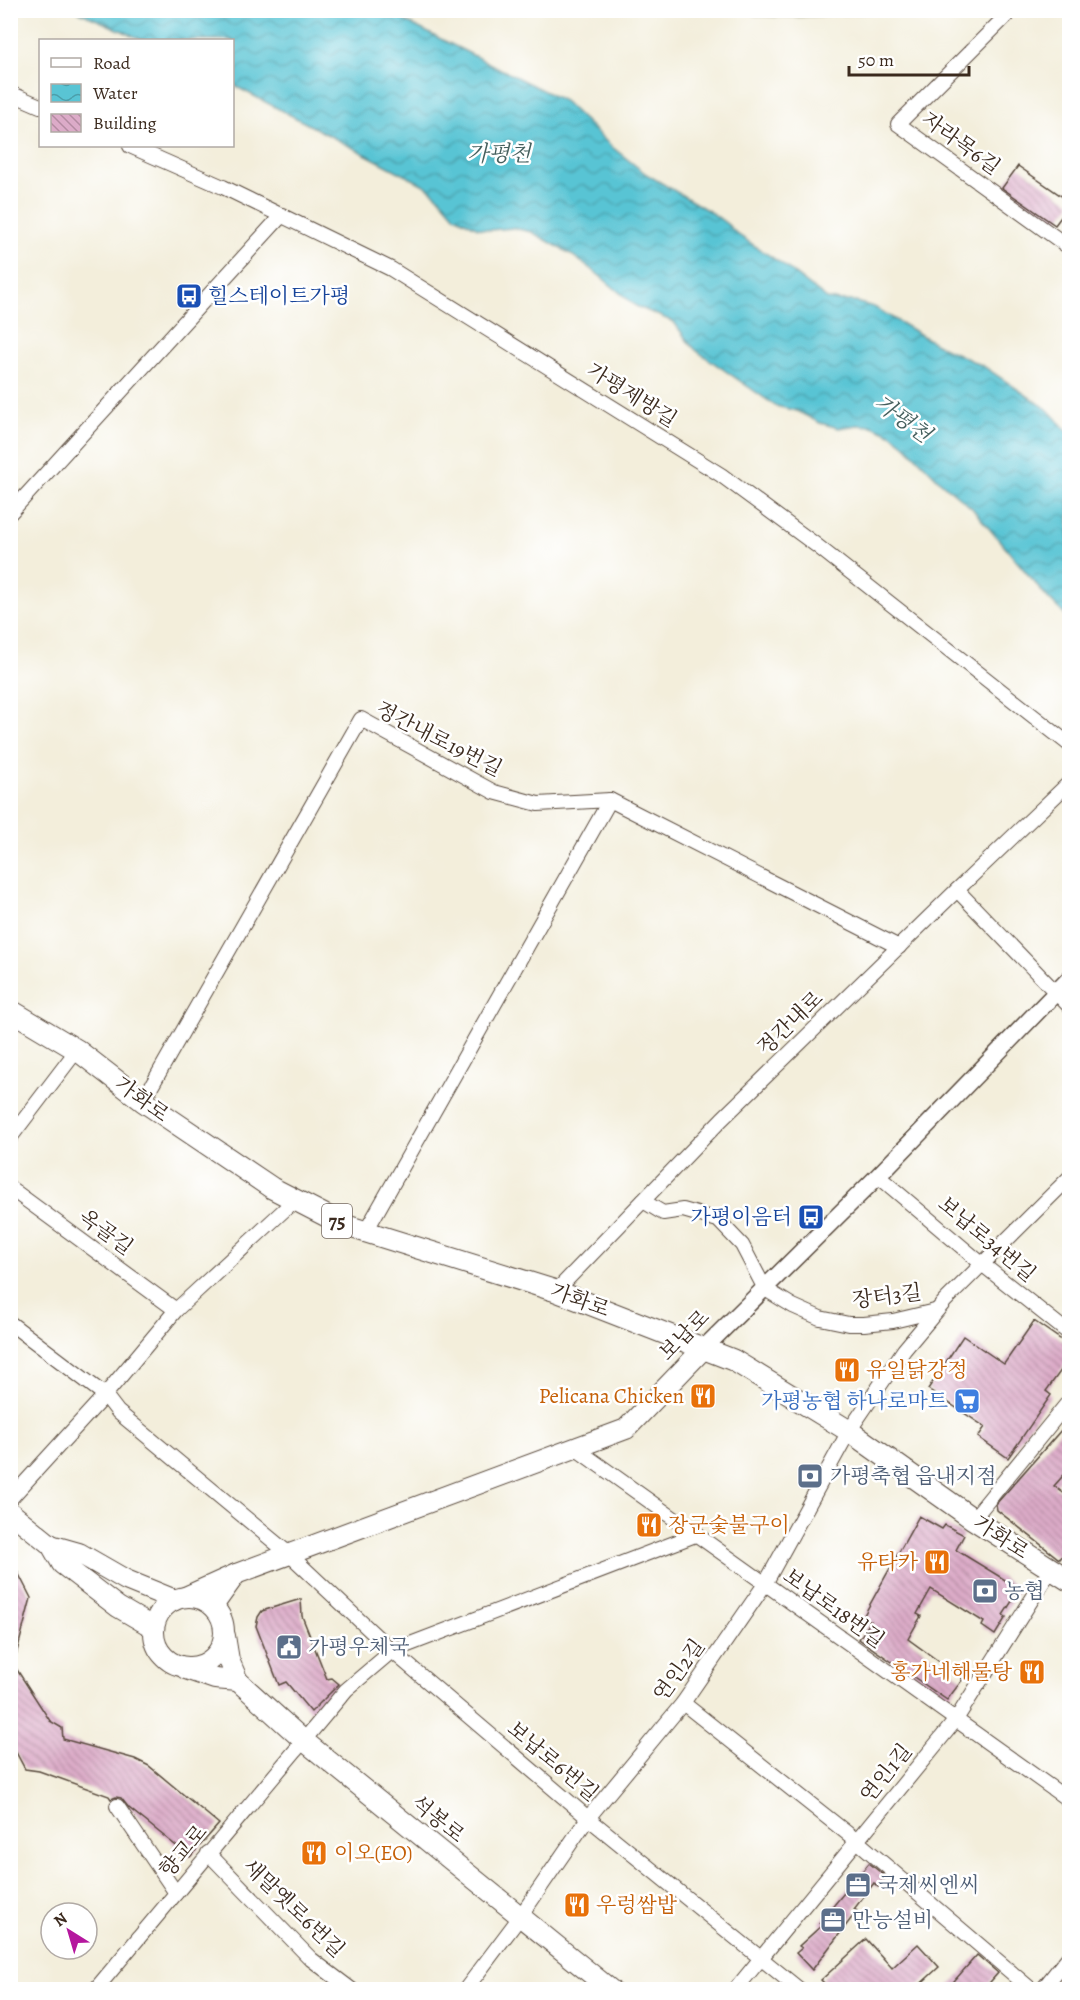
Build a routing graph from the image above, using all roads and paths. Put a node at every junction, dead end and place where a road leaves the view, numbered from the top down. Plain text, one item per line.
1 (1012, 10) edge
2 (10, 93) edge
3 (39, 106) edge
4 (132, 147) edge
5 (282, 215) junction
6 (1070, 248) edge
7 (10, 513) edge
8 (1070, 745) edge
9 (1070, 782) edge
10 (609, 800) junction
11 (957, 890) junction
12 (899, 947) junction
13 (1070, 978) edge
14 (1055, 993) junction
15 (1070, 1007) edge
16 (10, 1010) edge
17 (77, 1050) junction
18 (143, 1101) junction
19 (10, 1138) edge
20 (878, 1176) junction
21 (1070, 1177) edge
22 (10, 1188) edge
23 (295, 1200) junction
24 (642, 1201) junction
25 (366, 1231) junction
26 (982, 1264) junction
27 (765, 1289) junction
28 (556, 1291) junction
29 (176, 1310) junction
30 (935, 1311) junction
31 (10, 1323) edge
32 (1070, 1334) edge
33 (704, 1348) junction
34 (105, 1395) junction
35 (1070, 1400) edge
36 (849, 1431) junction
37 (576, 1448) junction
38 (10, 1499) edge
39 (10, 1512) edge
40 (973, 1519) junction
41 (698, 1534) junction
42 (51, 1545) junction
43 (288, 1554) junction
44 (1051, 1569) junction
45 (236, 1574) junction
46 (1070, 1581) edge
47 (765, 1584) junction
48 (180, 1598) junction
49 (213, 1606) junction
50 (154, 1628) junction
51 (225, 1636) junction
52 (392, 1651) junction
53 (181, 1667) junction
54 (238, 1681) junction
55 (683, 1703) junction
56 (955, 1721) junction
57 (303, 1740) junction
58 (1070, 1801) edge
59 (117, 1806) dead end
60 (588, 1818) junction
61 (857, 1841) junction
62 (208, 1853) junction
63 (176, 1893) junction
64 (520, 1917) junction
65 (1070, 1954) edge
66 (761, 1957) junction
67 (95, 1989) edge
68 (352, 1989) edge
69 (465, 1989) edge
70 (611, 1989) edge
71 (735, 1989) edge
72 (800, 1989) edge
73 (1032, 1989) edge
74 (1042, 1989) edge

1 - 6 street, 자라목6길
2 - 3 street
4 - 5 street, 가평제방길
5 - 7 street
5 - 8 street, 가평제방길
9 - 11 street, 정간내로
10 - 12 street
10 - 18 street, 정간내로19번길
10 - 25 street
11 - 12 street, 정간내로
11 - 14 street
12 - 24 street, 정간내로
13 - 14 street, 보납로
14 - 15 street
14 - 20 street, 보납로
16 - 17 main road, 가화로 / 75
17 - 18 main road, 가화로 / 75
17 - 19 street
18 - 23 main road, 가화로 / 75
20 - 26 street, 보납로34번길
20 - 27 street, 보납로
21 - 26 street, 장터3길
22 - 29 street, 옥골길
23 - 25 main road, 가화로 / 75
23 - 29 street
24 - 27 street
24 - 28 street, 정간내로
25 - 28 main road, 가화로 / 75
26 - 30 street, 장터3길
26 - 32 street, 보납로34번길
27 - 30 street, 장터3길
27 - 33 street, 보납로
28 - 33 main road, 가화로 / 75
29 - 34 street
30 - 36 street, 장터3길
31 - 34 street
33 - 36 main road, 가화로 / 75
33 - 37 main road, 보납로
34 - 38 street
34 - 43 street, 보납로6번길
35 - 40 street
36 - 40 main road, 가화로 / 75
36 - 47 street, 연인2길
37 - 41 street, 보납로18번길
37 - 43 main road, 보납로
39 - 42 main road
40 - 44 main road, 가화로 / 75
41 - 47 street, 보납로18번길
41 - 52 street, 향교로
42 - 48 main road
42 - 50 main road
43 - 45 main road, 보납로
43 - 52 street, 보납로6번길
44 - 46 main road, 가화로 / 75
44 - 56 street, 연인1길
45 - 48 main road, 보납로
45 - 49 main road
47 - 55 street, 연인2길
47 - 56 street, 보납로18번길
48 - 49 main road
48 - 50 main road
49 - 51 main road
50 - 53 main road
51 - 53 main road
51 - 54 main road
52 - 57 street, 향교로
52 - 60 street, 보납로6번길
53 - 54 main road
54 - 57 main road, 석봉로
55 - 60 street, 연인2길
55 - 61 street
56 - 58 street, 보납로18번길
56 - 61 street, 연인1길
57 - 62 street, 향교로
57 - 64 main road, 석봉로
59 - 63 street
60 - 64 street, 연인2길
60 - 66 street, 보납로6번길
61 - 66 street, 연인1길
61 - 73 street
62 - 63 street, 향교로
62 - 68 street, 새말옛로6번길
63 - 67 street, 향교로
64 - 69 street
64 - 70 main road, 석봉로
65 - 74 street
66 - 71 street, 연인1길
66 - 72 street, 보납로6번길

